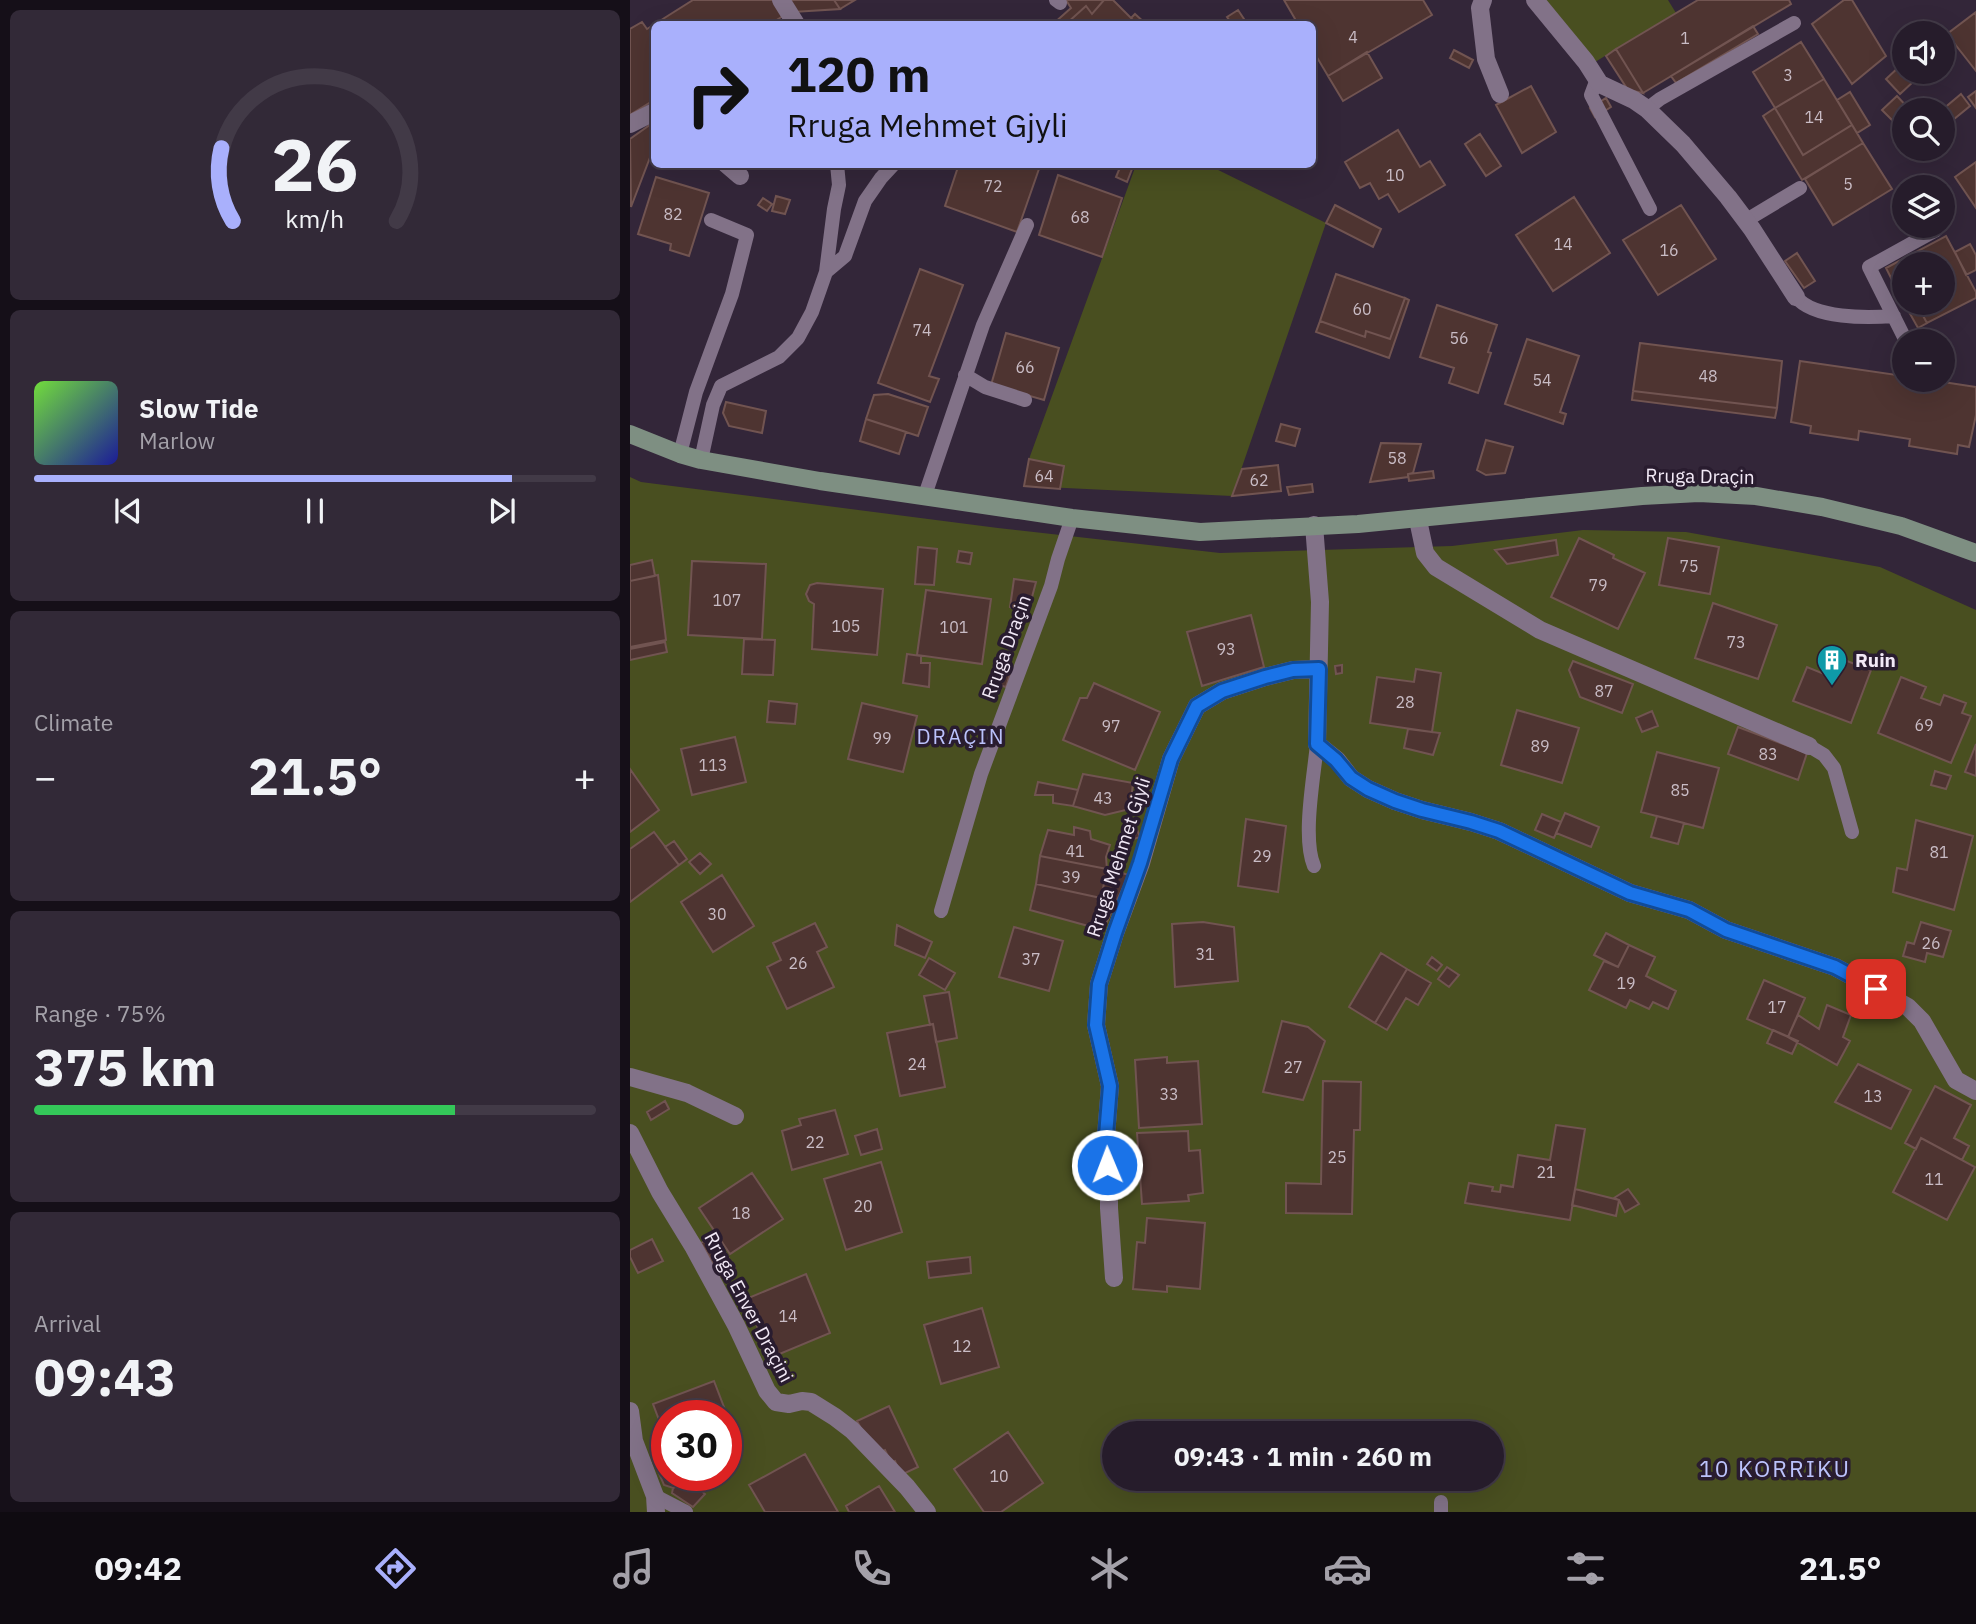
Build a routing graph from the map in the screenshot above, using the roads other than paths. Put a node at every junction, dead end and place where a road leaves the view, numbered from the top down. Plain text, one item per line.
1 (781, 0) edge
2 (1483, 0) edge
3 (1535, 0) edge
4 (794, 21) edge
5 (1794, 23) dead end
6 (1597, 79) junction
7 (1500, 94) dead end
8 (1647, 109) junction
9 (651, 114) edge
10 (630, 124) edge
11 (837, 168) edge
12 (890, 168) edge
13 (1800, 188) dead end
14 (1650, 209) dead end
15 (711, 220) dead end
16 (1745, 221) junction
17 (1027, 225) dead end
18 (1922, 238) edge
19 (826, 272) junction
20 (1796, 297) joint
21 (1894, 316) junction
22 (1900, 329) edge
23 (965, 375) junction
24 (1025, 401) dead end
25 (630, 434) edge
26 (680, 454) junction
27 (701, 460) junction
28 (924, 498) junction
29 (1072, 519) junction
30 (1418, 520) junction
31 (1314, 525) junction
32 (1976, 553) edge
33 (1319, 669) junction
34 (1317, 744) junction
35 (1809, 746) joint
36 (1852, 832) dead end
37 (1314, 866) dead end
38 (942, 911) dead end
39 (630, 1077) edge
40 (1976, 1091) edge
41 (736, 1116) dead end
42 (630, 1133) edge
43 (1114, 1279) dead end
44 (630, 1411) edge
45 (656, 1504) edge
46 (686, 1512) edge
47 (927, 1512) edge

1 - 4 street
2 - 7 street
3 - 6 street
5 - 8 lane
6 - 8 street
6 - 14 lane
8 - 16 street
9 - 10 street
11 - 19 lane
12 - 19 lane
13 - 16 lane
15 - 26 lane
16 - 20 street
17 - 23 lane
18 - 21 lane
19 - 27 lane
20 - 21 lane
21 - 22 lane
23 - 24 lane
23 - 28 lane
25 - 26 main road, Rruga Draçin
26 - 27 main road, Rruga Draçin
27 - 28 main road, Rruga Draçin
28 - 29 main road, Rruga Draçin
29 - 31 main road, Rruga Draçin
29 - 38 lane, Rruga Draçin
30 - 31 main road, Rruga Draçin
30 - 32 main road, Rruga Draçin
30 - 35 street
31 - 33 street
33 - 34 street
33 - 43 street, Rruga Mehmet Gjyli
34 - 37 lane
34 - 40 street
35 - 36 lane
39 - 41 street
42 - 47 street, Rruga Enver Draçini
44 - 45 street
45 - 46 lane

